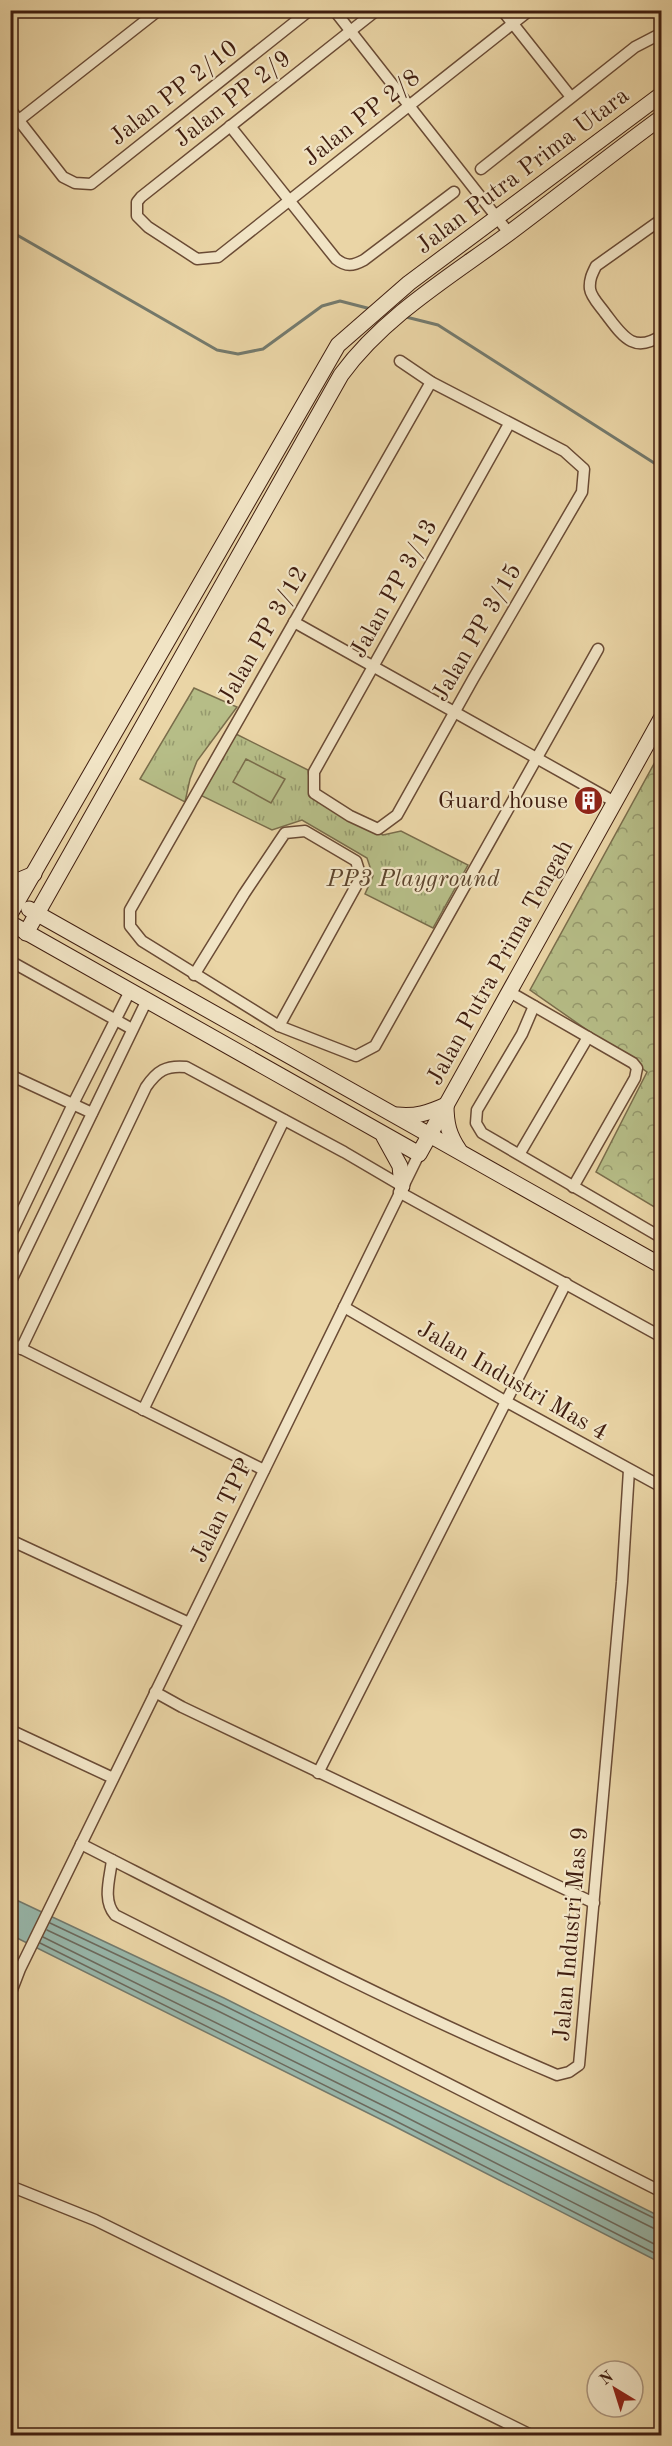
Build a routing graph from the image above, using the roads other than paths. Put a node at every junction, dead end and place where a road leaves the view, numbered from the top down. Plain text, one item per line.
1 (159, 10) edge
2 (310, 10) edge
3 (334, 10) edge
4 (377, 10) edge
5 (502, 10) edge
6 (530, 10) edge
7 (513, 24) junction
8 (350, 31) junction
9 (662, 33) edge
10 (662, 94) edge
11 (571, 97) junction
12 (409, 106) junction
13 (10, 109) edge
14 (662, 117) edge
15 (20, 120) junction
16 (230, 126) junction
17 (481, 168) dead end
18 (454, 192) dead end
19 (290, 200) junction
20 (497, 218) junction
21 (662, 219) edge
22 (509, 233) junction
23 (218, 256) joint
24 (662, 334) edge
25 (400, 361) dead end
26 (431, 381) junction
27 (509, 424) junction
28 (294, 622) junction
29 (598, 649) dead end
30 (373, 666) junction
31 (454, 712) junction
32 (662, 717) edge
33 (537, 759) junction
34 (613, 801) junction
35 (397, 815) joint
36 (34, 874) junction
37 (10, 884) edge
38 (52, 887) junction
39 (13, 905) edge
40 (37, 914) junction
41 (10, 923) edge
42 (64, 929) junction
43 (26, 933) junction
44 (10, 961) edge
45 (194, 975) junction
46 (130, 991) junction
47 (508, 991) junction
48 (147, 1000) junction
49 (534, 1006) junction
50 (116, 1019) junction
51 (279, 1026) junction
52 (132, 1029) junction
53 (588, 1037) junction
54 (10, 1075) edge
55 (73, 1104) junction
56 (446, 1106) junction
57 (92, 1113) junction
58 (394, 1115) junction
59 (284, 1120) junction
60 (382, 1134) junction
61 (429, 1135) junction
62 (520, 1153) junction
63 (419, 1154) junction
64 (462, 1154) junction
65 (573, 1187) junction
66 (400, 1189) junction
67 (10, 1236) edge
68 (662, 1238) edge
69 (662, 1266) edge
70 (10, 1283) edge
71 (566, 1283) junction
72 (344, 1307) junction
73 (662, 1337) edge
74 (21, 1349) junction
75 (10, 1356) edge
76 (505, 1401) junction
77 (143, 1410) junction
78 (264, 1470) junction
79 (629, 1470) junction
80 (662, 1487) edge
81 (10, 1540) edge
82 (189, 1623) junction
83 (155, 1692) junction
84 (10, 1730) edge
85 (318, 1773) junction
86 (113, 1778) junction
87 (81, 1844) junction
88 (112, 1860) junction
89 (594, 1903) junction
90 (10, 1995) edge
91 (10, 2186) edge
92 (662, 2192) edge
93 (533, 2436) edge

1 - 15 street
2 - 15 street, Jalan PP 2/10
3 - 8 street
4 - 8 street, Jalan PP 2/9
5 - 7 street
6 - 7 street, Jalan PP 2/8
7 - 11 street
7 - 12 street, Jalan PP 2/8
8 - 12 street
8 - 16 street, Jalan PP 2/9
9 - 11 street
10 - 20 main road, Jalan Putra Prima Utara
11 - 17 street
12 - 19 street, Jalan PP 2/8
12 - 20 street
13 - 15 street
14 - 22 main road, Jalan Putra Prima Utara
16 - 19 street
16 - 23 street, Jalan PP 2/9
18 - 19 street
19 - 23 street, Jalan PP 2/8
20 - 22 street
20 - 36 main road, Jalan Putra Prima Utara
21 - 24 street
22 - 38 main road, Jalan Putra Prima Utara
25 - 26 street
26 - 27 street
26 - 28 street, Jalan PP 3/12
27 - 30 street, Jalan PP 3/13
27 - 31 street, Jalan PP 3/15
28 - 30 street
28 - 45 street, Jalan PP 3/12
29 - 33 street
30 - 31 street
30 - 35 street, Jalan PP 3/13
31 - 33 street
31 - 35 street, Jalan PP 3/15
32 - 34 main road, Jalan Putra Prima Tengah
33 - 34 street
33 - 51 street
34 - 47 main road, Jalan Putra Prima Tengah
36 - 37 main road
36 - 39 main road, Jalan Putra Prima Utara
38 - 40 main road, Jalan Putra Prima Utara
38 - 42 main road
39 - 40 main road
40 - 42 main road
40 - 43 main road, Jalan Putra Prima Utara
41 - 43 main road
42 - 58 main road
43 - 46 main road
44 - 50 street
45 - 51 street
45 - 51 street
46 - 48 main road
46 - 50 street
47 - 49 street
47 - 56 main road, Jalan Putra Prima Tengah
48 - 52 street
48 - 60 main road
49 - 53 street
49 - 62 street
50 - 52 street
50 - 55 street
52 - 57 street
53 - 62 street
53 - 65 street
54 - 55 street
55 - 57 street
55 - 67 street
56 - 58 main road
56 - 61 main road, Jalan Putra Prima Tengah
56 - 64 main road
57 - 70 street
58 - 61 main road
59 - 66 street
59 - 74 street
59 - 77 street
60 - 63 main road
60 - 66 main road
61 - 63 main road, Jalan Putra Prima Tengah
61 - 64 main road
62 - 65 street
63 - 66 street, Jalan TPP
64 - 69 main road
65 - 68 street
66 - 71 street
66 - 72 street, Jalan TPP
71 - 73 street
71 - 76 street
72 - 76 street, Jalan Industri Mas 4
72 - 78 street, Jalan TPP
74 - 75 street
74 - 77 street
76 - 79 street, Jalan Industri Mas 4
76 - 85 street
77 - 78 street
78 - 82 street, Jalan TPP
79 - 80 street, Jalan Industri Mas 4
79 - 89 street, Jalan Industri Mas 9
81 - 82 street
82 - 83 street, Jalan TPP
83 - 85 street
83 - 86 street, Jalan TPP
84 - 86 street
85 - 89 street
86 - 87 street, Jalan TPP
87 - 88 street, Jalan Industri Mas 9
87 - 90 street, Jalan TPP
88 - 89 street, Jalan Industri Mas 9
88 - 92 street
91 - 93 street

